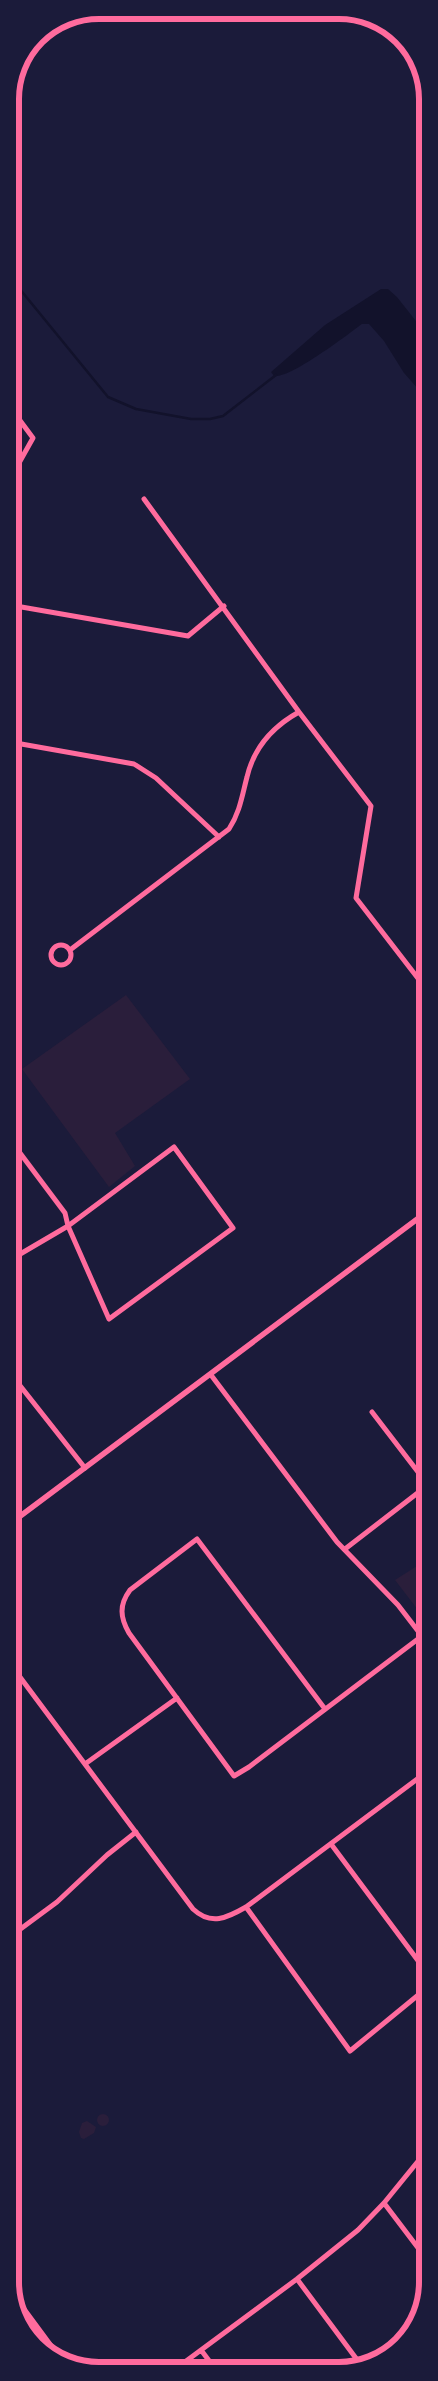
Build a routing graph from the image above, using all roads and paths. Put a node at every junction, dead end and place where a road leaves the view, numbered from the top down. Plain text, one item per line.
1 (19, 419) edge
2 (19, 462) edge
3 (144, 499) dead end
4 (224, 606) junction
5 (19, 607) edge
6 (299, 712) junction
7 (19, 743) edge
8 (219, 837) junction
9 (70, 950) junction
10 (419, 978) edge
11 (19, 1151) edge
12 (419, 1218) edge
13 (68, 1226) junction
14 (19, 1255) edge
15 (211, 1375) junction
16 (19, 1388) edge
17 (372, 1412) dead end
18 (85, 1468) junction
19 (419, 1473) edge
20 (419, 1492) edge
21 (19, 1516) edge
22 (345, 1549) junction
23 (419, 1632) edge
24 (419, 1638) edge
25 (19, 1682) edge
26 (177, 1698) junction
27 (325, 1709) junction
28 (85, 1764) junction
29 (419, 1778) edge
30 (136, 1832) junction
31 (331, 1844) junction
32 (246, 1907) junction
33 (19, 1930) edge
34 (419, 1962) edge
35 (419, 1994) edge
36 (419, 2160) edge
37 (384, 2203) junction
38 (419, 2249) edge
39 (297, 2279) junction
40 (24, 2311) edge
41 (49, 2344) edge
42 (201, 2350) junction
43 (357, 2360) edge
44 (185, 2362) edge
45 (210, 2362) edge

1 - 2 street
3 - 4 street
4 - 5 street
4 - 6 street
6 - 8 street
6 - 10 street
7 - 8 street
8 - 9 street
9 - 9 street
11 - 13 street
12 - 15 street
13 - 13 street
13 - 14 street
15 - 18 street
15 - 22 street
16 - 18 street
17 - 19 street
18 - 21 street
20 - 22 street
22 - 23 street
24 - 27 street
25 - 28 street
26 - 27 street
26 - 27 street
26 - 28 street
28 - 30 street
29 - 31 street
30 - 32 street
30 - 33 street
31 - 32 street
31 - 34 street
32 - 35 street
36 - 37 street
37 - 38 street
37 - 39 street
39 - 42 street
39 - 43 street
40 - 41 main road
42 - 44 street
42 - 45 street

